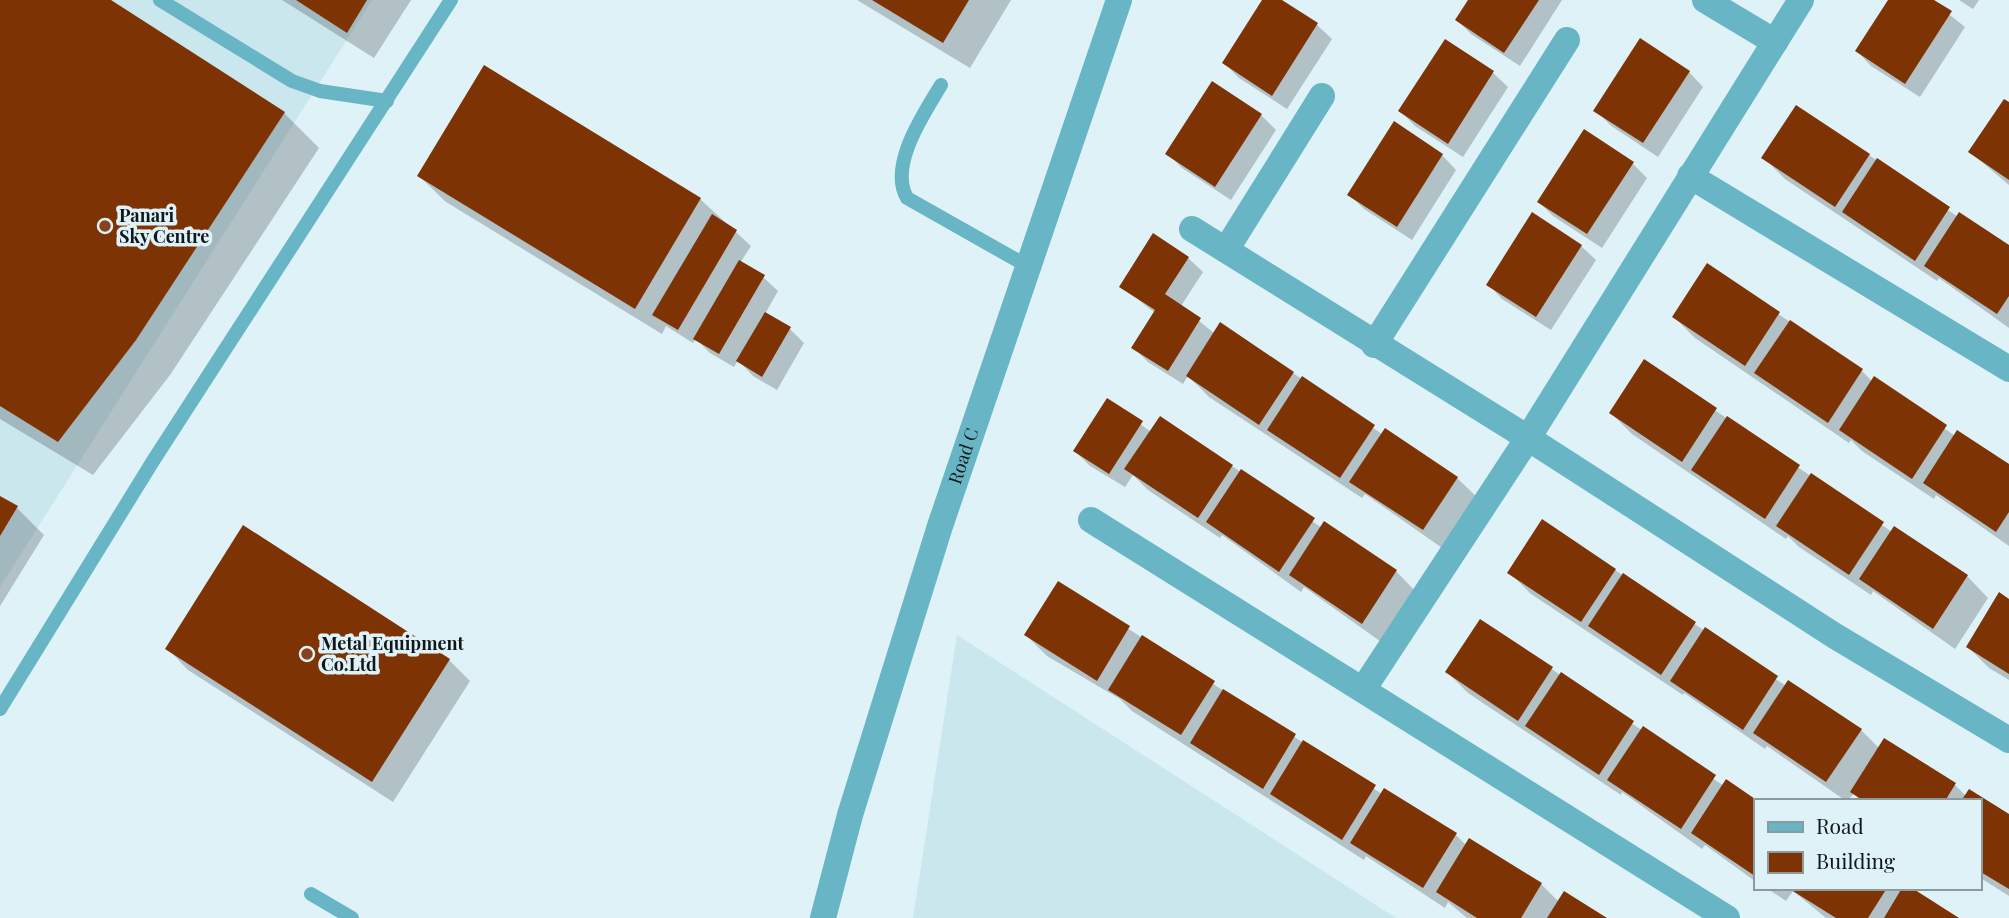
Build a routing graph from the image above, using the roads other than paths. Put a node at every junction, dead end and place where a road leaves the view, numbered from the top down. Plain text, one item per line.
1 (160, 0) edge
2 (451, 0) edge
3 (1119, 0) edge
4 (1705, 0) edge
5 (1801, 0) edge
6 (1567, 40) dead end
7 (1775, 42) junction
8 (941, 85) dead end
9 (1322, 96) dead end
10 (387, 101) junction
11 (1690, 176) junction
12 (1192, 229) dead end
13 (1226, 250) junction
14 (1029, 267) junction
15 (1374, 345) junction
16 (2009, 369) edge
17 (1528, 438) junction
18 (1091, 520) dead end
19 (1364, 688) junction
20 (0, 709) edge
21 (2009, 740) edge
22 (311, 894) dead end
23 (352, 918) edge
24 (823, 918) edge
25 (1727, 918) edge

1 - 10 lane
2 - 10 lane
3 - 14 street, Road C
4 - 7 street
5 - 7 street
6 - 15 street
7 - 11 street
8 - 14 lane
9 - 13 street
10 - 20 lane
11 - 16 street
11 - 17 street
12 - 13 street
13 - 15 street
14 - 24 street, Road C
15 - 17 street
17 - 19 street
17 - 21 street
18 - 19 street
19 - 25 street
22 - 23 lane

